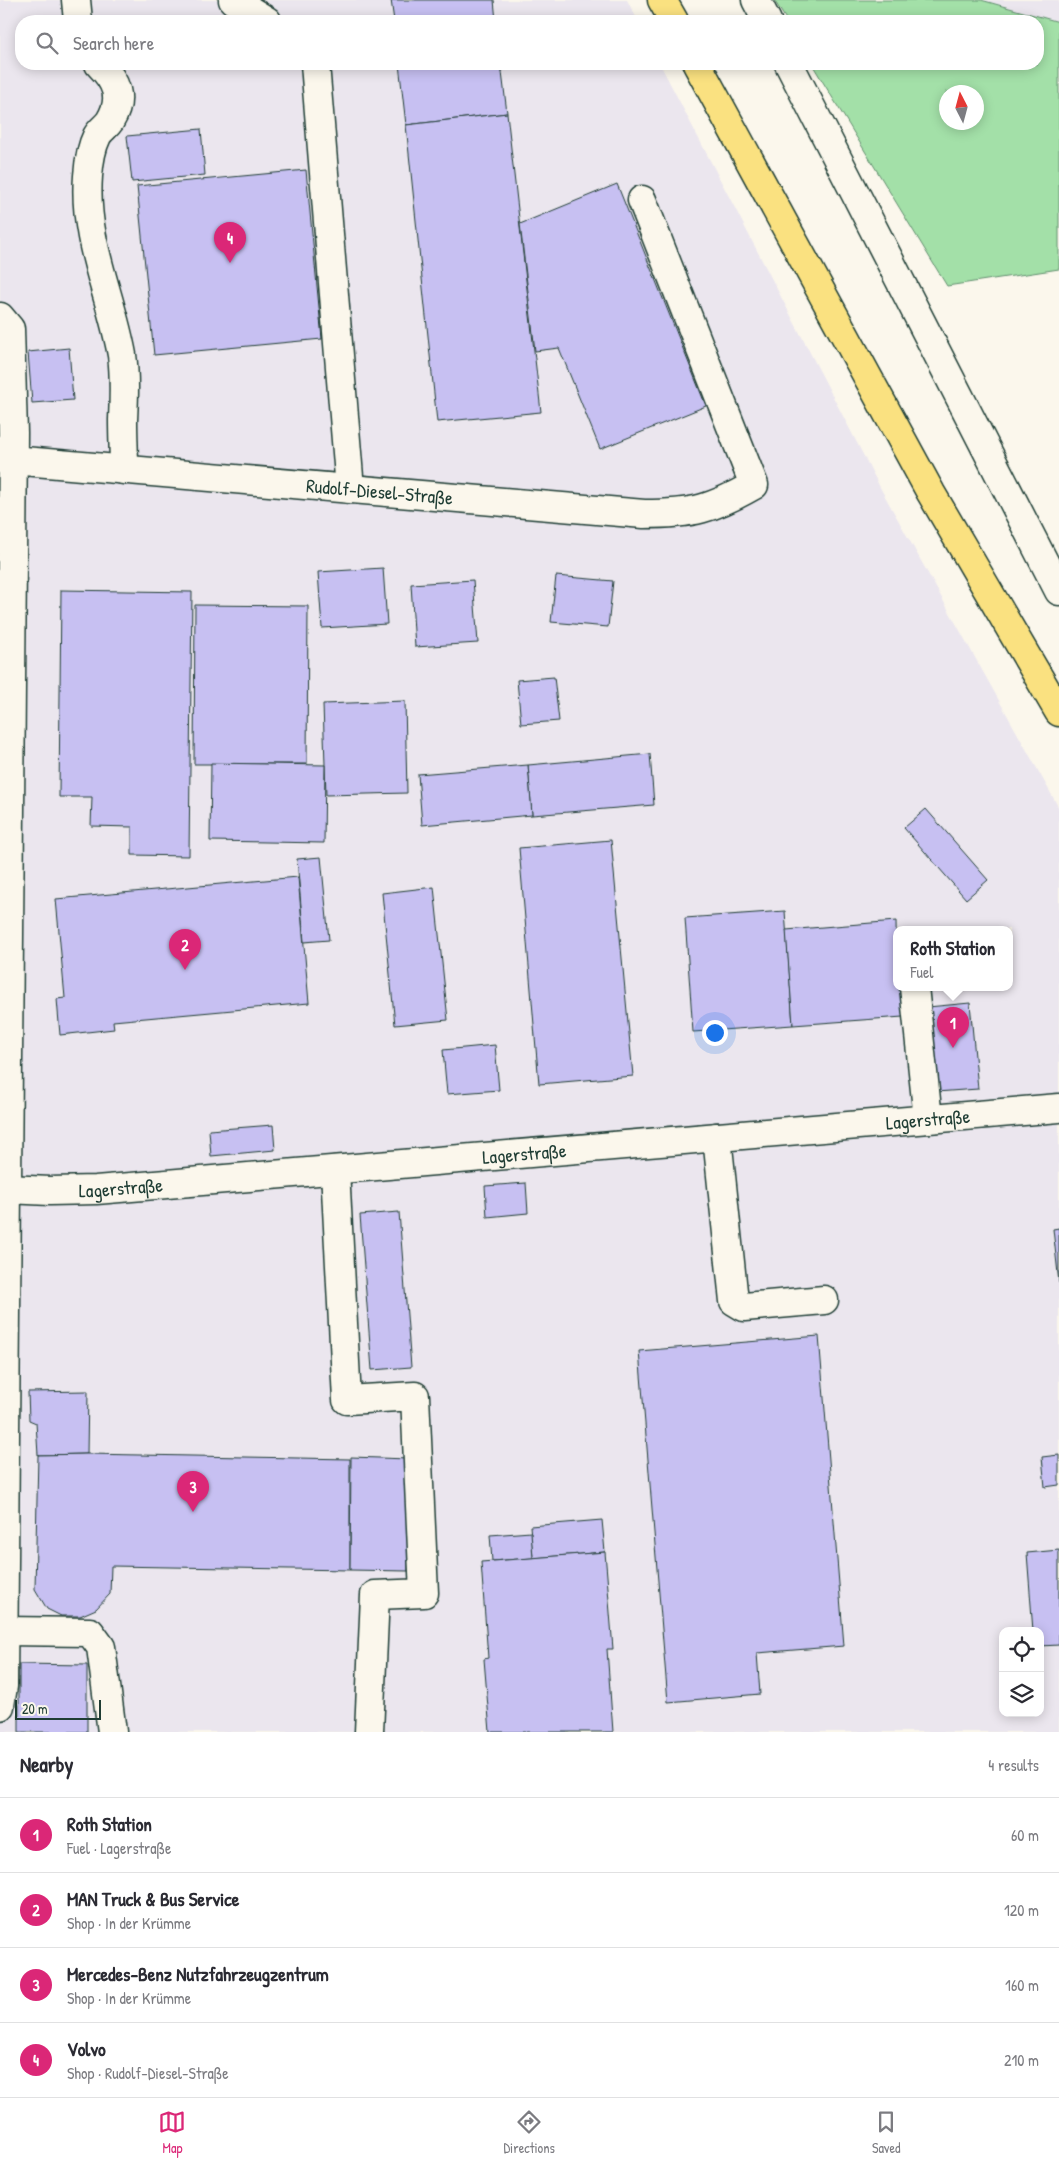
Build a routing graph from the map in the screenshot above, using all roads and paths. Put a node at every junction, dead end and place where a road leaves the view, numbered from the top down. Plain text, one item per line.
1 (76, 0) edge
2 (233, 0) edge
3 (662, 0) edge
4 (756, 0) edge
5 (77, 15) edge
6 (257, 15) edge
7 (671, 15) edge
8 (764, 15) edge
9 (105, 70) edge
10 (315, 70) edge
11 (700, 70) edge
12 (792, 70) edge
13 (642, 200) dead end
14 (0, 317) edge
15 (6, 460) edge
16 (124, 470) junction
17 (350, 489) junction
18 (1059, 591) edge
19 (5, 694) edge
20 (1059, 712) edge
21 (914, 991) edge
22 (1053, 1107) edge
23 (928, 1119) junction
24 (717, 1137) junction
25 (335, 1170) junction
26 (7, 1189) junction
27 (824, 1300) dead end
28 (3, 1631) junction
29 (0, 1706) edge
30 (112, 1732) edge
31 (369, 1732) edge

1 - 5 street
2 - 6 street
3 - 7 main road
4 - 8 street
9 - 16 street
10 - 17 street
11 - 20 main road
12 - 18 street
13 - 17 street, Rudolf-Diesel-Straße
14 - 15 street
15 - 16 street, Rudolf-Diesel-Straße
15 - 19 street
16 - 17 street, Rudolf-Diesel-Straße
19 - 26 street
21 - 23 street
22 - 23 street, Lagerstraße
23 - 24 street, Lagerstraße
24 - 25 street, Lagerstraße
24 - 27 street
25 - 26 street, Lagerstraße
25 - 31 street
26 - 28 street
28 - 29 street
28 - 30 street

